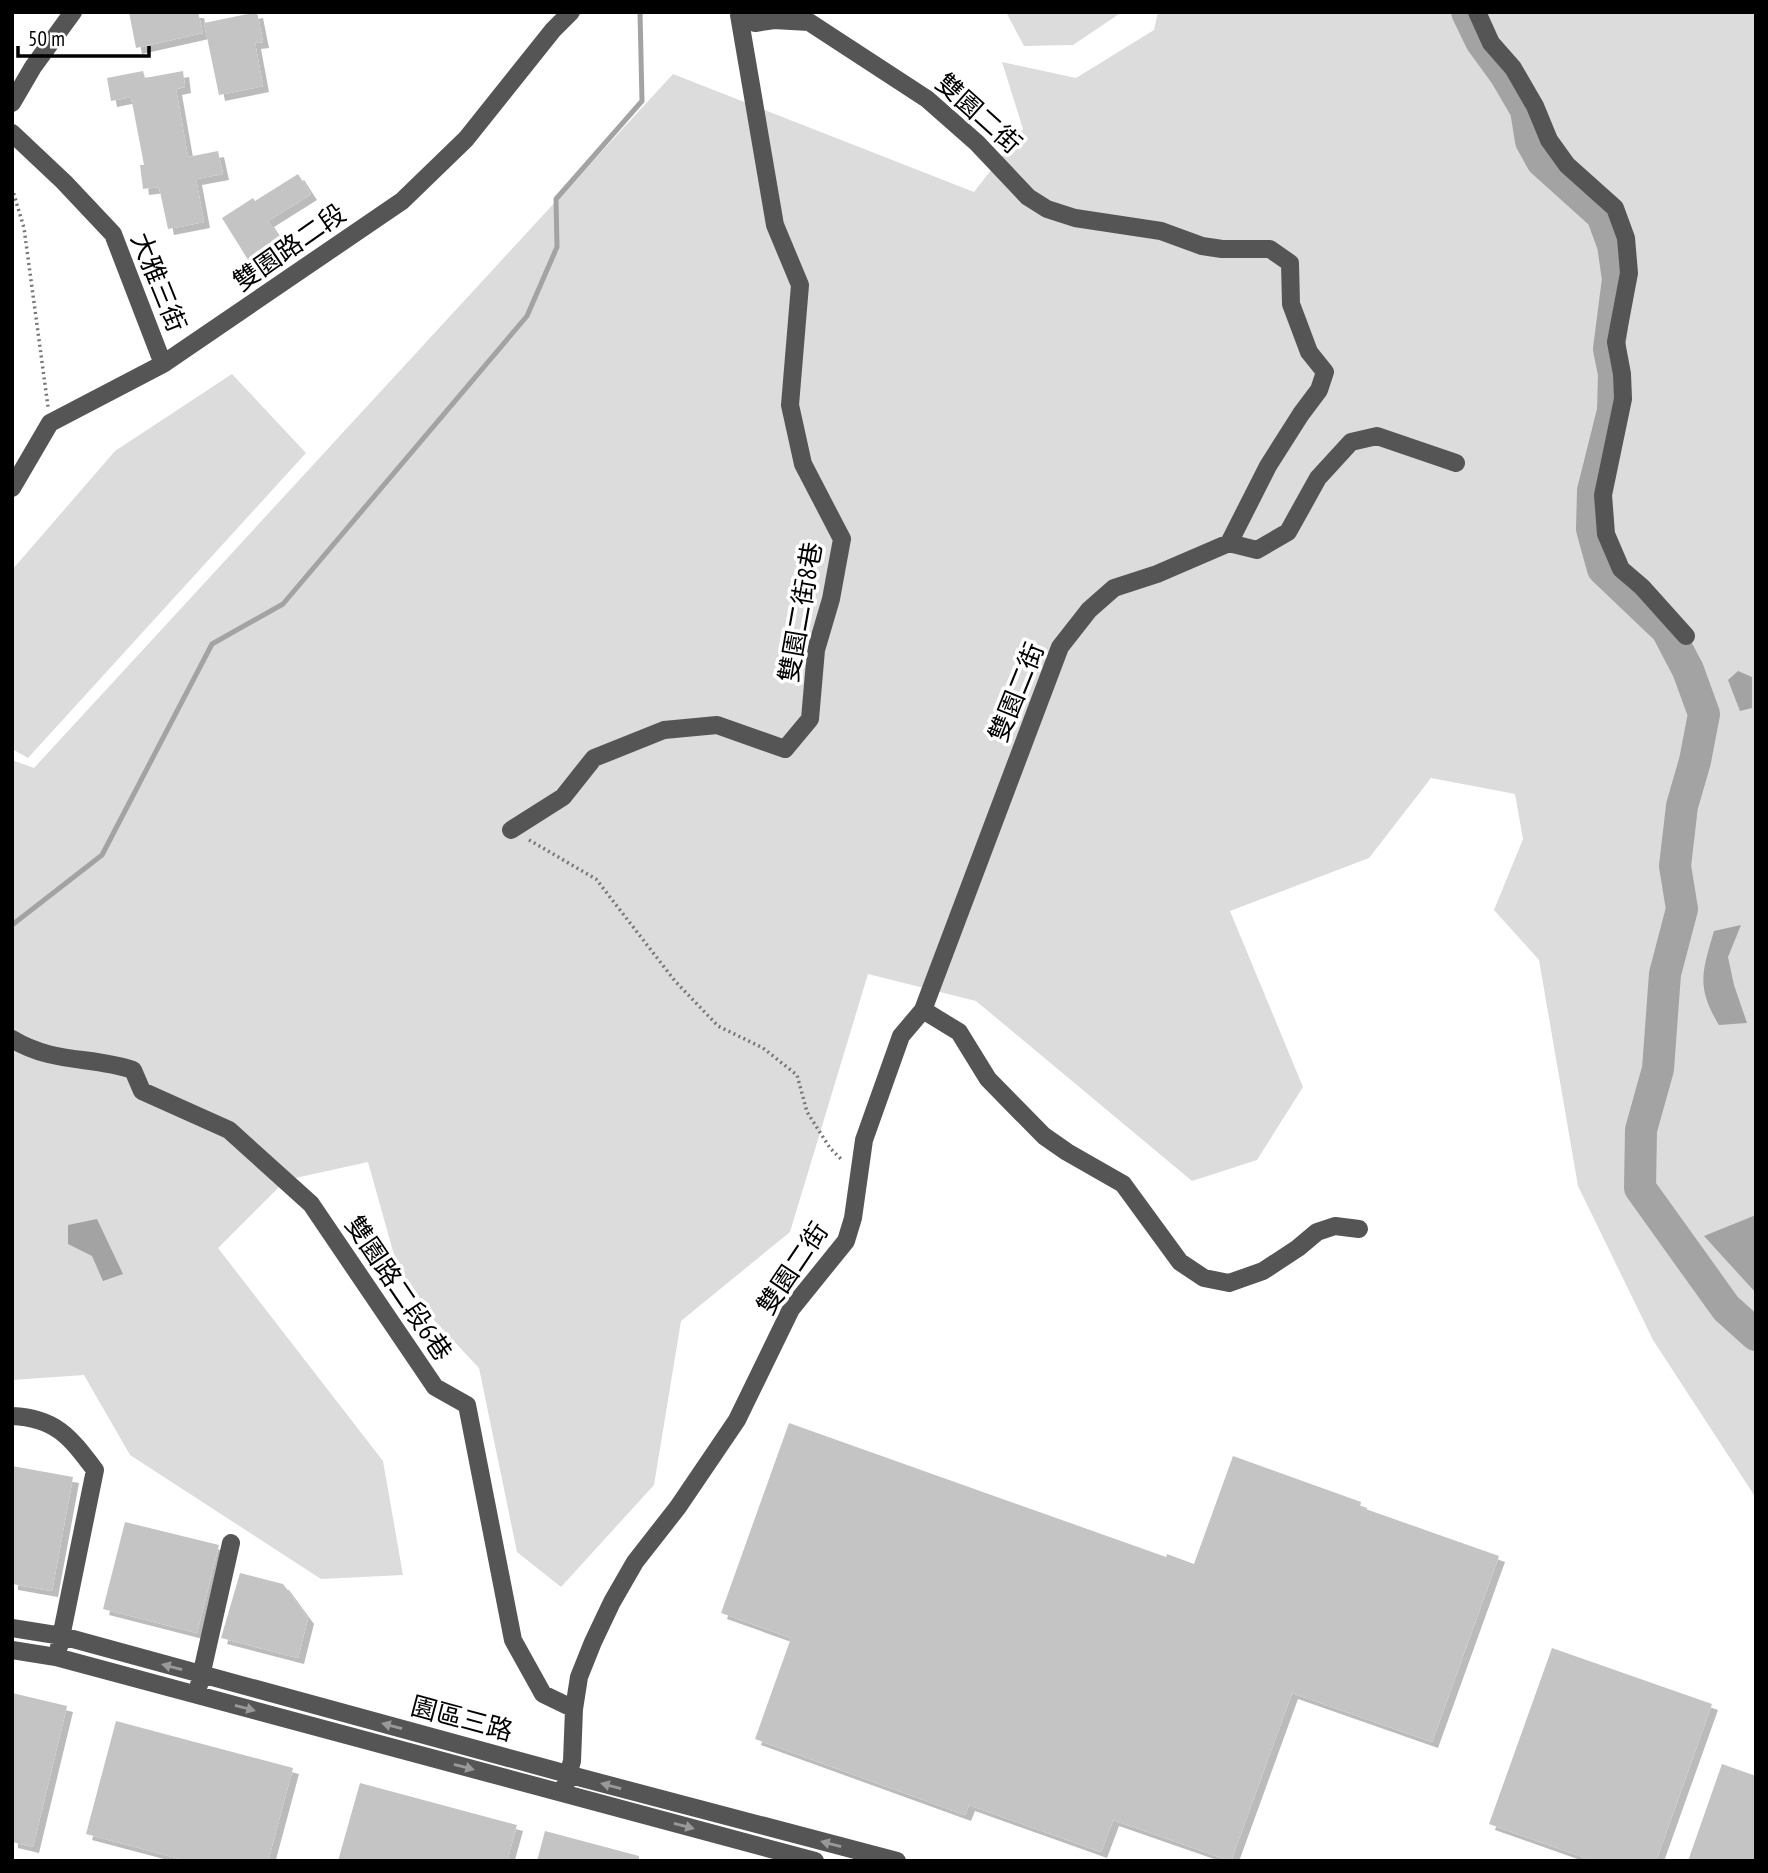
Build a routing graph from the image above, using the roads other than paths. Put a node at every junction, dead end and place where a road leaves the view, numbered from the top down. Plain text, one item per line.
1 (73, 12) edge
2 (570, 12) edge
3 (1477, 12) edge
4 (739, 13) edge
5 (12, 103) edge
6 (12, 134) edge
7 (163, 364) junction
8 (1456, 463) dead end
9 (12, 488) edge
10 (1229, 543) junction
11 (1686, 636) dead end
12 (511, 830) road end
13 (923, 1010) junction
14 (12, 1039) edge
15 (1359, 1229) dead end
16 (12, 1416) edge
17 (231, 1543) dead end
18 (12, 1628) edge
19 (62, 1636) junction
20 (12, 1650) edge
21 (56, 1657) junction
22 (202, 1675) junction
23 (197, 1696) junction
24 (574, 1709) junction
25 (568, 1774) junction
26 (563, 1793) junction
27 (815, 1861) edge
28 (897, 1861) edge

1 - 5 street
2 - 7 street, 雙園路二段
3 - 11 street
4 - 10 street, 雙園二街
4 - 12 street, 雙園二街8巷
6 - 7 street, 大雅三街
7 - 9 street, 雙園路二段
8 - 10 street
10 - 13 street, 雙園二街
13 - 15 street
13 - 24 street, 雙園二街
14 - 24 street, 雙園路二段6巷
16 - 19 street
17 - 22 street
18 - 19 street, 園區三路
19 - 21 street
22 -> 19 street, 園區三路
20 - 21 street, 園區三路
21 - 23 street, 園區三路
22 - 23 street
25 -> 22 street, 園區三路
23 -> 26 street, 園區三路
24 - 25 street, 雙園二街
25 - 26 street, 雙園二街
28 -> 25 street, 園區三路
26 -> 27 street, 園區三路

